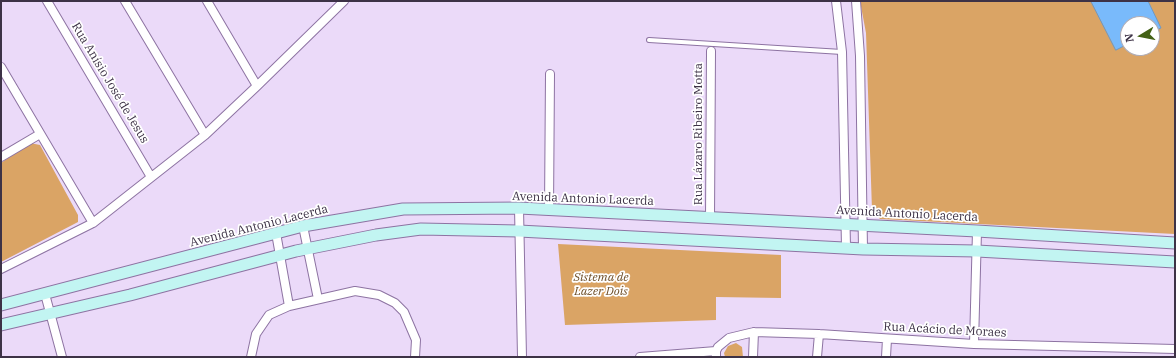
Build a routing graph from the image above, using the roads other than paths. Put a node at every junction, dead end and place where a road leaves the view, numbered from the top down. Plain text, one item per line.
1 (47, 1) edge
2 (125, 1) edge
3 (207, 1) edge
4 (344, 1) edge
5 (836, 1) edge
6 (856, 1) edge
7 (649, 40) dead end
8 (711, 51) dead end
9 (842, 52) junction
10 (2, 70) edge
11 (550, 74) dead end
12 (257, 86) junction
13 (40, 134) junction
14 (204, 135) junction
15 (1, 157) edge
16 (151, 177) junction
17 (519, 208) junction
18 (549, 210) junction
19 (710, 218) junction
20 (93, 223) junction
21 (846, 224) junction
22 (864, 225) junction
23 (303, 226) junction
24 (977, 230) junction
25 (519, 232) junction
26 (276, 233) junction
27 (1175, 242) edge
28 (846, 247) junction
29 (308, 248) junction
30 (863, 249) junction
31 (976, 251) junction
32 (280, 254) junction
33 (1175, 262) edge
34 (1, 268) edge
35 (45, 294) junction
36 (318, 299) junction
37 (1, 305) edge
38 (289, 306) junction
39 (51, 314) junction
40 (1, 325) edge
41 (754, 332) junction
42 (819, 334) junction
43 (887, 339) junction
44 (974, 344) junction
45 (1175, 349) edge
46 (717, 352) edge
47 (62, 357) edge
48 (250, 357) edge
49 (415, 357) edge
50 (522, 357) edge
51 (640, 357) edge
52 (753, 357) edge
53 (817, 357) edge
54 (886, 357) edge

1 - 16 street, Rua Anísio José de Jesus
2 - 14 street
3 - 12 street
4 - 12 street
5 - 9 street
6 - 22 street
7 - 9 lane
8 - 19 street, Rua Lázaro Ribeiro Motta
9 - 21 street
10 - 13 street
11 - 18 street
12 - 14 street
13 - 15 street
13 - 20 street
14 - 16 street
16 - 20 street
17 - 18 main road, Avenida Antonio Lacerda
17 - 23 main road, Avenida Antonio Lacerda
17 - 25 street
18 - 19 main road, Avenida Antonio Lacerda
19 - 21 main road, Avenida Antonio Lacerda
20 - 34 street
21 - 22 main road, Avenida Antonio Lacerda
21 - 28 street
22 - 24 main road, Avenida Antonio Lacerda
22 - 30 street
23 - 26 main road, Avenida Antonio Lacerda
23 - 29 street
24 - 27 main road, Avenida Antonio Lacerda
24 - 31 street
25 - 28 main road
25 - 29 main road
25 - 50 street
26 - 32 street
26 - 35 main road, Avenida Antonio Lacerda
28 - 30 main road
29 - 32 main road
29 - 36 street
30 - 31 main road
31 - 33 main road
31 - 44 street
32 - 38 street
32 - 39 main road
35 - 37 main road, Avenida Antonio Lacerda
35 - 39 street
36 - 38 street
36 - 49 street
38 - 48 street
39 - 40 main road
39 - 47 street
41 - 42 street, Rua Acácio de Moraes
41 - 46 street, Rua Acácio de Moraes
41 - 52 street
42 - 43 street, Rua Acácio de Moraes
42 - 53 street
43 - 44 street, Rua Acácio de Moraes
43 - 54 street
44 - 45 street, Rua Acácio de Moraes
46 - 51 street

